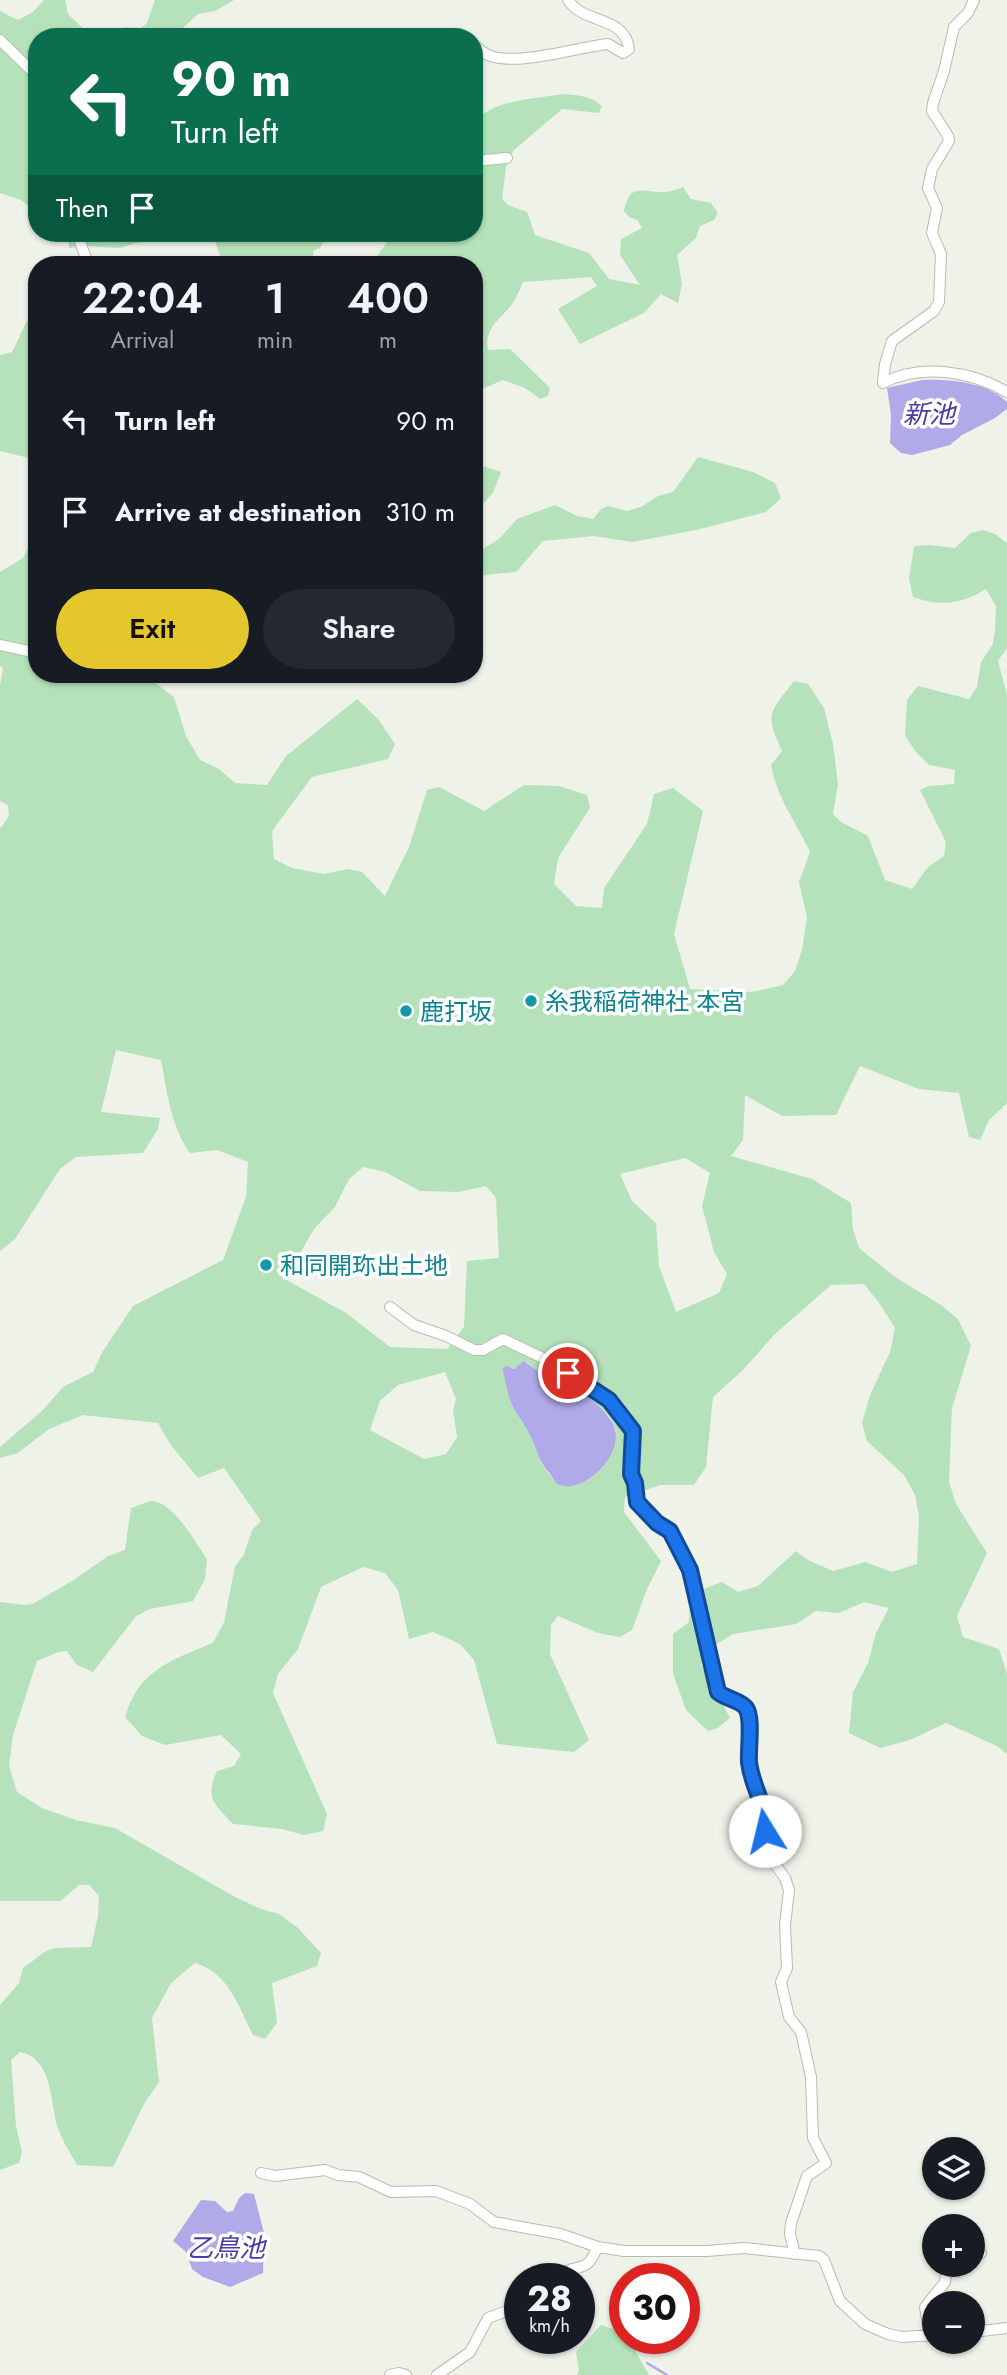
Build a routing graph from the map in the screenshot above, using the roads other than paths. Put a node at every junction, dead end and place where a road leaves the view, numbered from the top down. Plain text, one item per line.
1 (568, 0) edge
2 (974, 0) edge
3 (0, 40) edge
4 (483, 51) edge
5 (28, 67) edge
6 (507, 158) dead end
7 (483, 160) edge
8 (1007, 392) edge
9 (0, 645) edge
10 (28, 651) edge
11 (390, 1307) dead end
12 (261, 2173) dead end
13 (598, 2247) junction
14 (795, 2254) junction
15 (588, 2263) edge
16 (504, 2312) edge
17 (1007, 2328) edge
18 (985, 2331) edge
19 (922, 2336) edge
20 (390, 2375) edge
21 (406, 2375) edge
22 (437, 2375) edge

1 - 4 street
2 - 8 street
3 - 5 street
6 - 7 street
9 - 10 street
11 - 14 street
12 - 13 street
13 - 14 street
13 - 15 street
14 - 19 street
16 - 22 street
17 - 18 street
20 - 21 street

